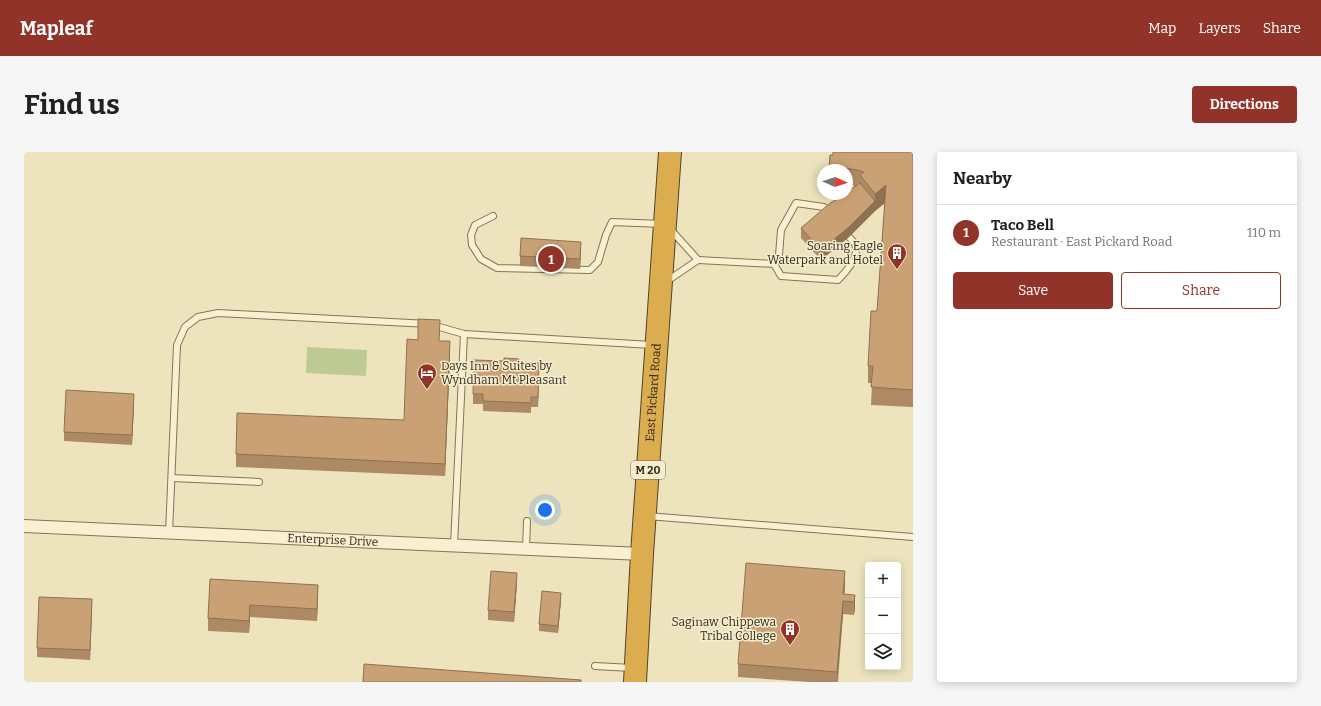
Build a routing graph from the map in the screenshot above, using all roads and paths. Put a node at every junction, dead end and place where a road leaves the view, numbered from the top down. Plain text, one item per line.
1 (670, 152) edge
2 (829, 214) edge
3 (493, 216) dead end
4 (665, 224) junction
5 (849, 237) edge
6 (698, 260) junction
7 (774, 264) junction
8 (660, 285) junction
9 (464, 334) junction
10 (656, 346) junction
11 (172, 478) junction
12 (258, 482) dead end
13 (645, 516) junction
14 (527, 521) dead end
15 (24, 526) edge
16 (169, 533) junction
17 (913, 536) edge
18 (454, 546) junction
19 (526, 549) junction
20 (642, 554) junction
21 (595, 666) dead end
22 (635, 675) edge

1 - 4 highway, East Pickard Road / M 20
2 - 7 lane
3 - 4 lane
4 - 6 lane
4 - 8 highway, East Pickard Road / M 20
5 - 7 lane
6 - 7 lane
6 - 8 lane
8 - 10 highway, East Pickard Road / M 20
9 - 10 lane
9 - 11 lane
9 - 18 lane
10 - 13 highway, East Pickard Road / M 20
11 - 12 lane
11 - 16 lane
13 - 17 lane
13 - 20 highway, East Pickard Road / M 20
14 - 19 lane
15 - 16 street, Enterprise Drive
16 - 18 street, Enterprise Drive
18 - 19 street, Enterprise Drive
19 - 20 street, Enterprise Drive
20 - 22 highway, East Pickard Road / M 20
21 - 22 lane

